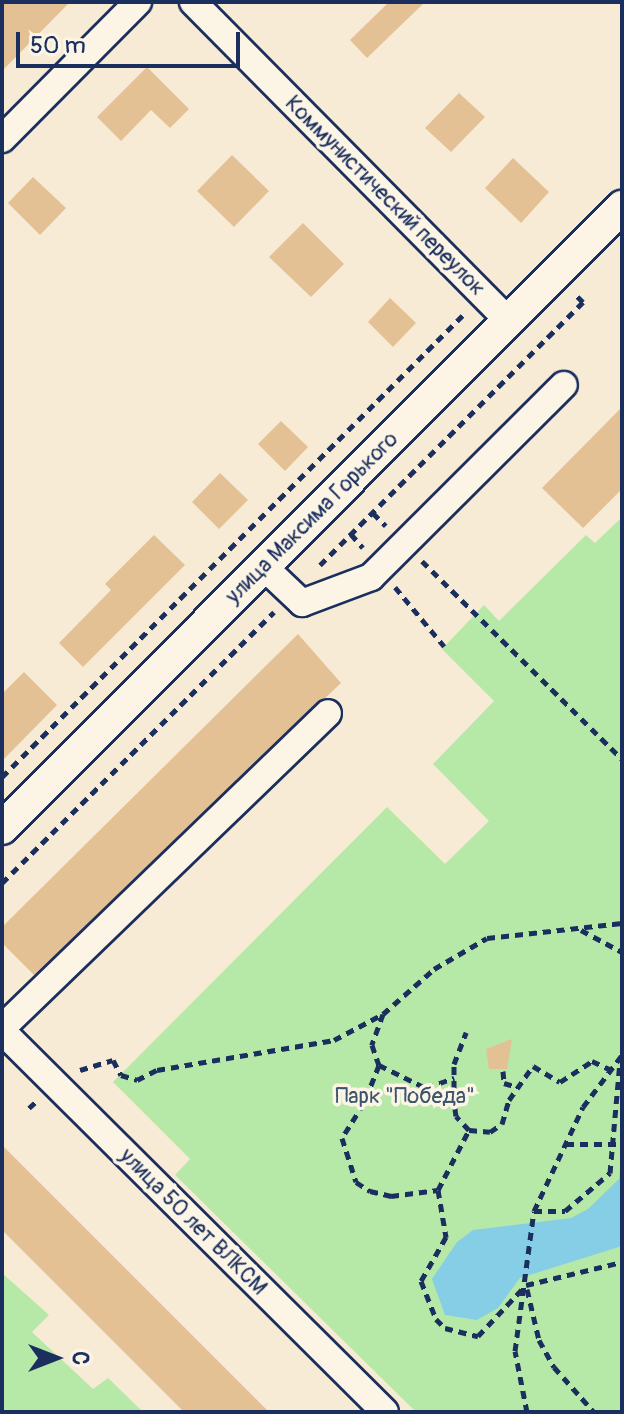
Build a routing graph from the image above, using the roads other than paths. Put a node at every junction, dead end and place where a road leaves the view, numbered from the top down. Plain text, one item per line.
1 (138, 2) edge
2 (193, 2) edge
3 (2, 139) edge
4 (622, 207) edge
5 (509, 321) junction
6 (564, 385) dead end
7 (263, 566) junction
8 (328, 713) dead end
9 (2, 828) edge
10 (2, 1030) edge
11 (385, 1412) edge

1 - 3 street
2 - 5 street, Коммунистический переулок
4 - 5 street, улица Максима Горького
5 - 7 street, улица Максима Горького
6 - 7 street
7 - 9 street, улица Максима Горького
8 - 10 street
10 - 11 street, улица 50 лет ВЛКСМ

